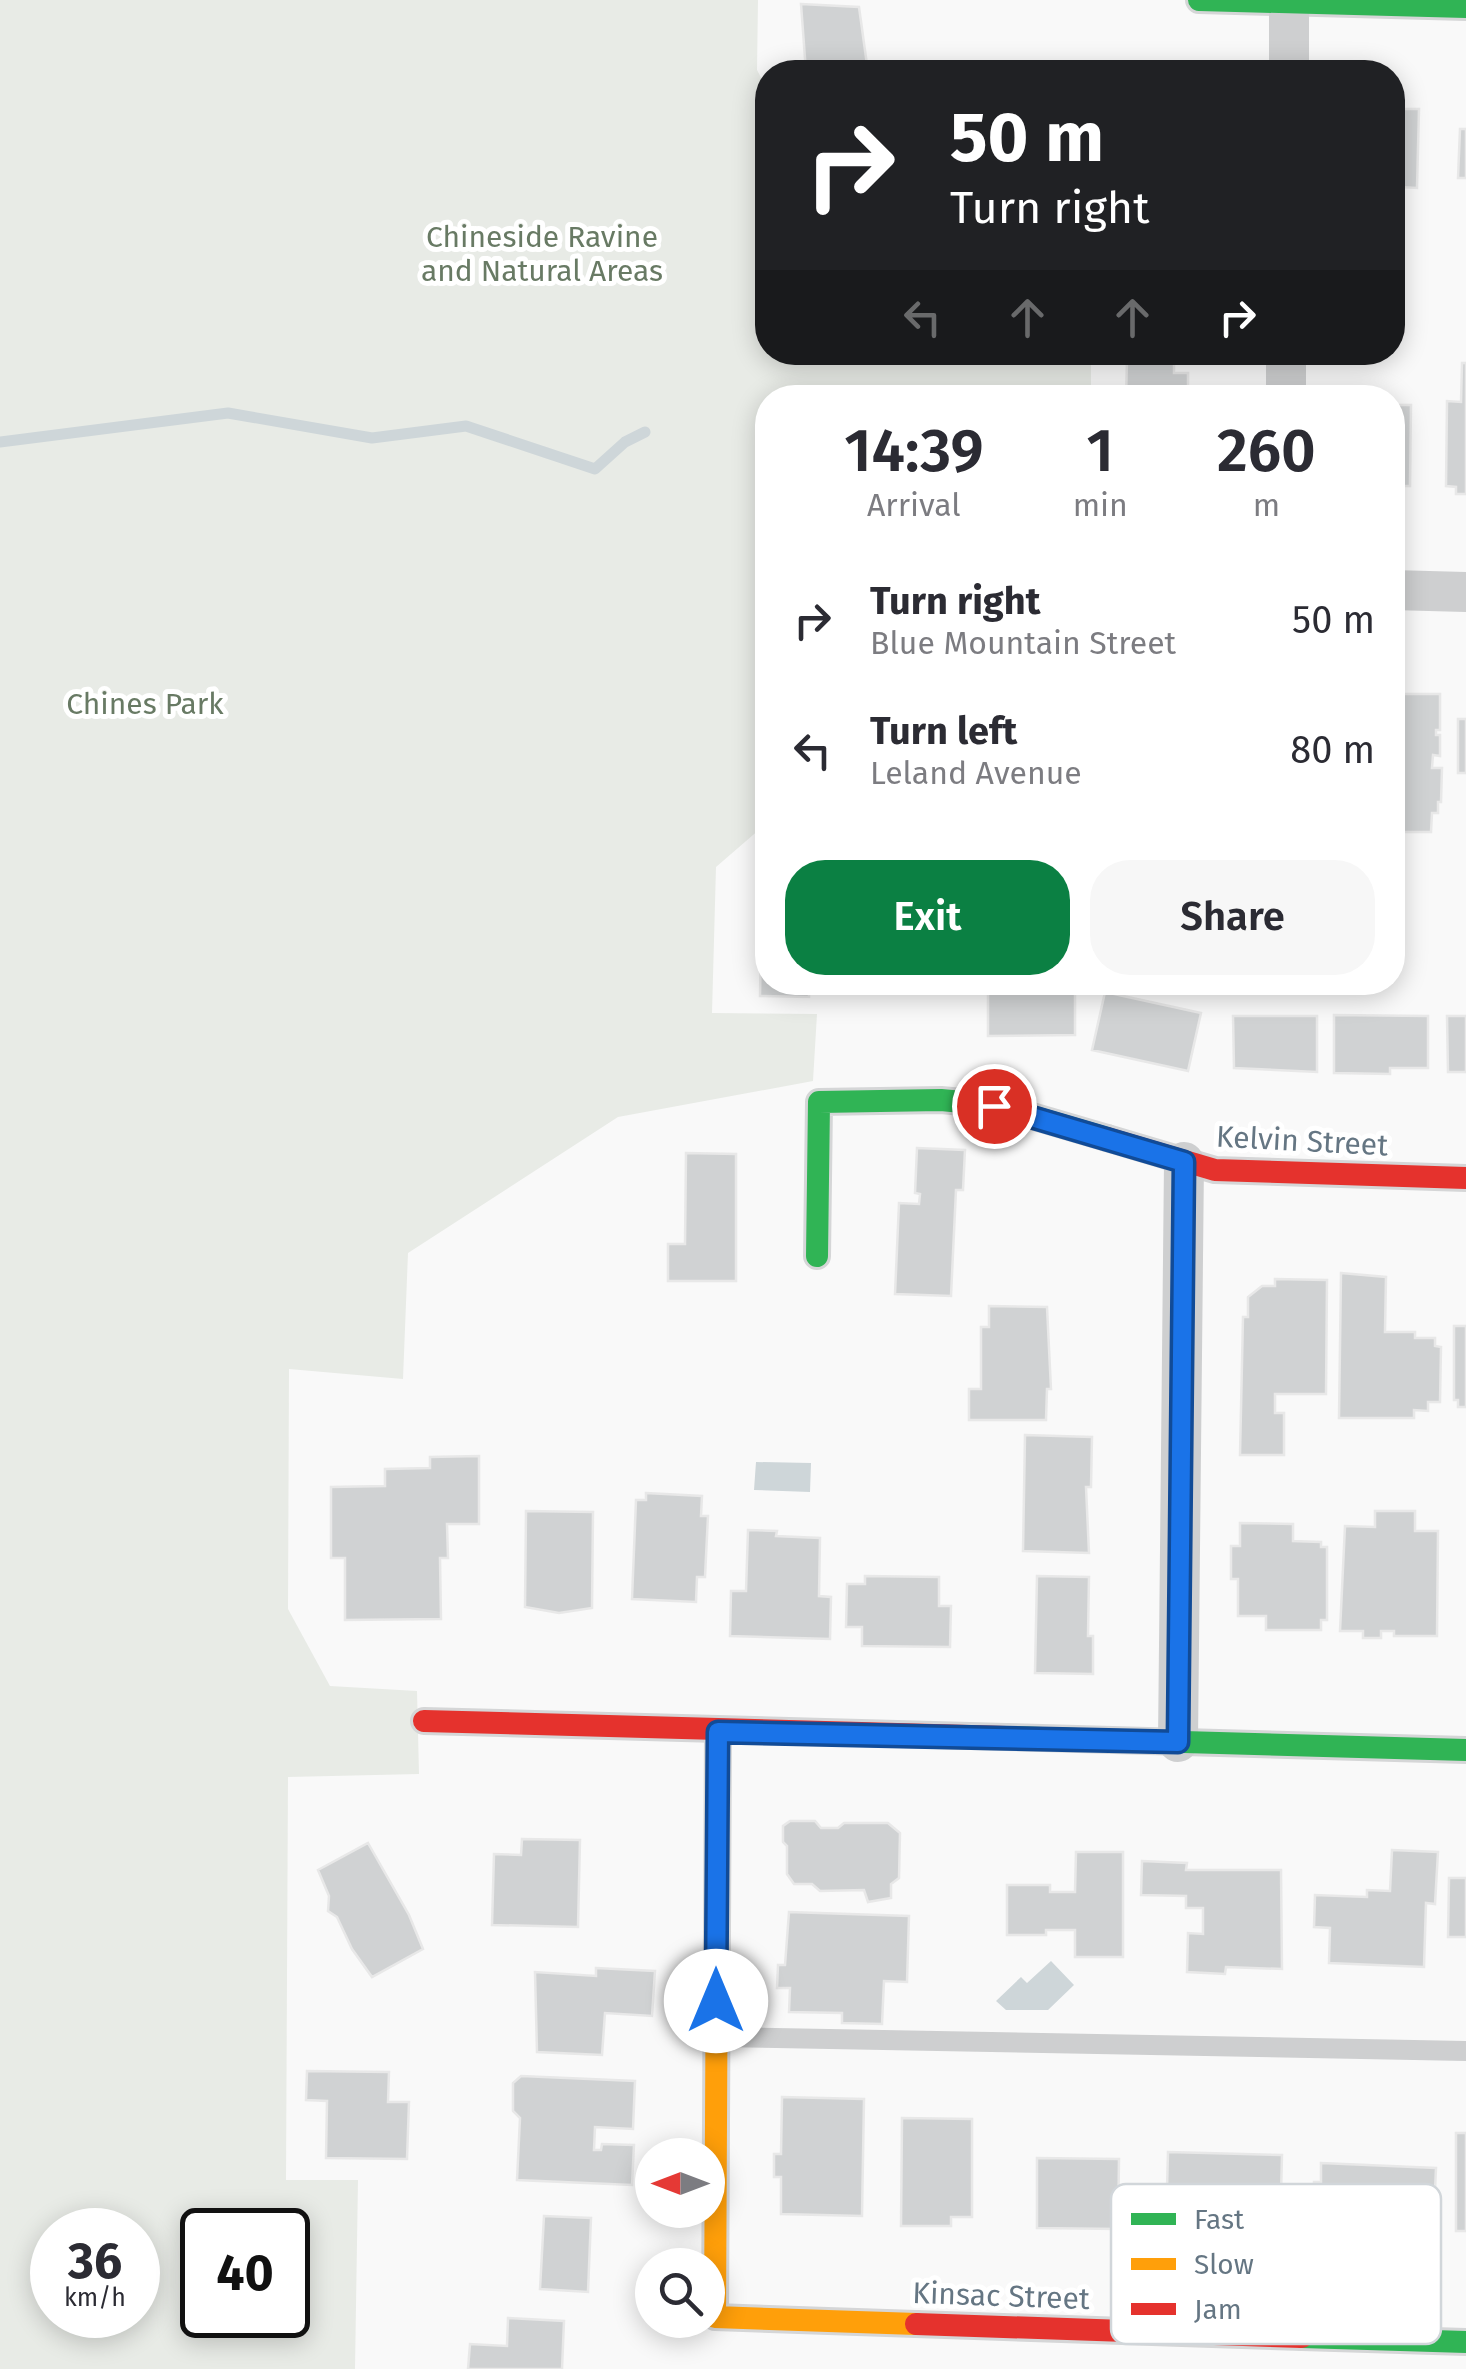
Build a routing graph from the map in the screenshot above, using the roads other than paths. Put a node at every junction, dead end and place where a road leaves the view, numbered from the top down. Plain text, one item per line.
1 (1199, 0) edge
2 (1289, 3) junction
3 (1466, 7) edge
4 (1288, 60) edge
5 (1405, 590) edge
6 (1466, 592) edge
7 (1184, 1162) junction
8 (1466, 1178) edge
9 (818, 1256) dead end
10 (424, 1721) dead end
11 (718, 1732) junction
12 (1178, 1742) junction
13 (1466, 1750) edge
14 (716, 2037) junction
15 (1466, 2051) edge
16 (1111, 2330) edge
17 (1441, 2341) edge
18 (1466, 2342) edge

1 - 2 street
2 - 3 street
2 - 4 street
5 - 6 street
7 - 8 street, Kelvin Street
7 - 9 street, Kelvin Street
7 - 12 street
10 - 11 street
11 - 12 street
11 - 14 street
12 - 13 street
14 - 15 lane
14 - 16 street, Kinsac Street
17 - 18 street, Kinsac Street

